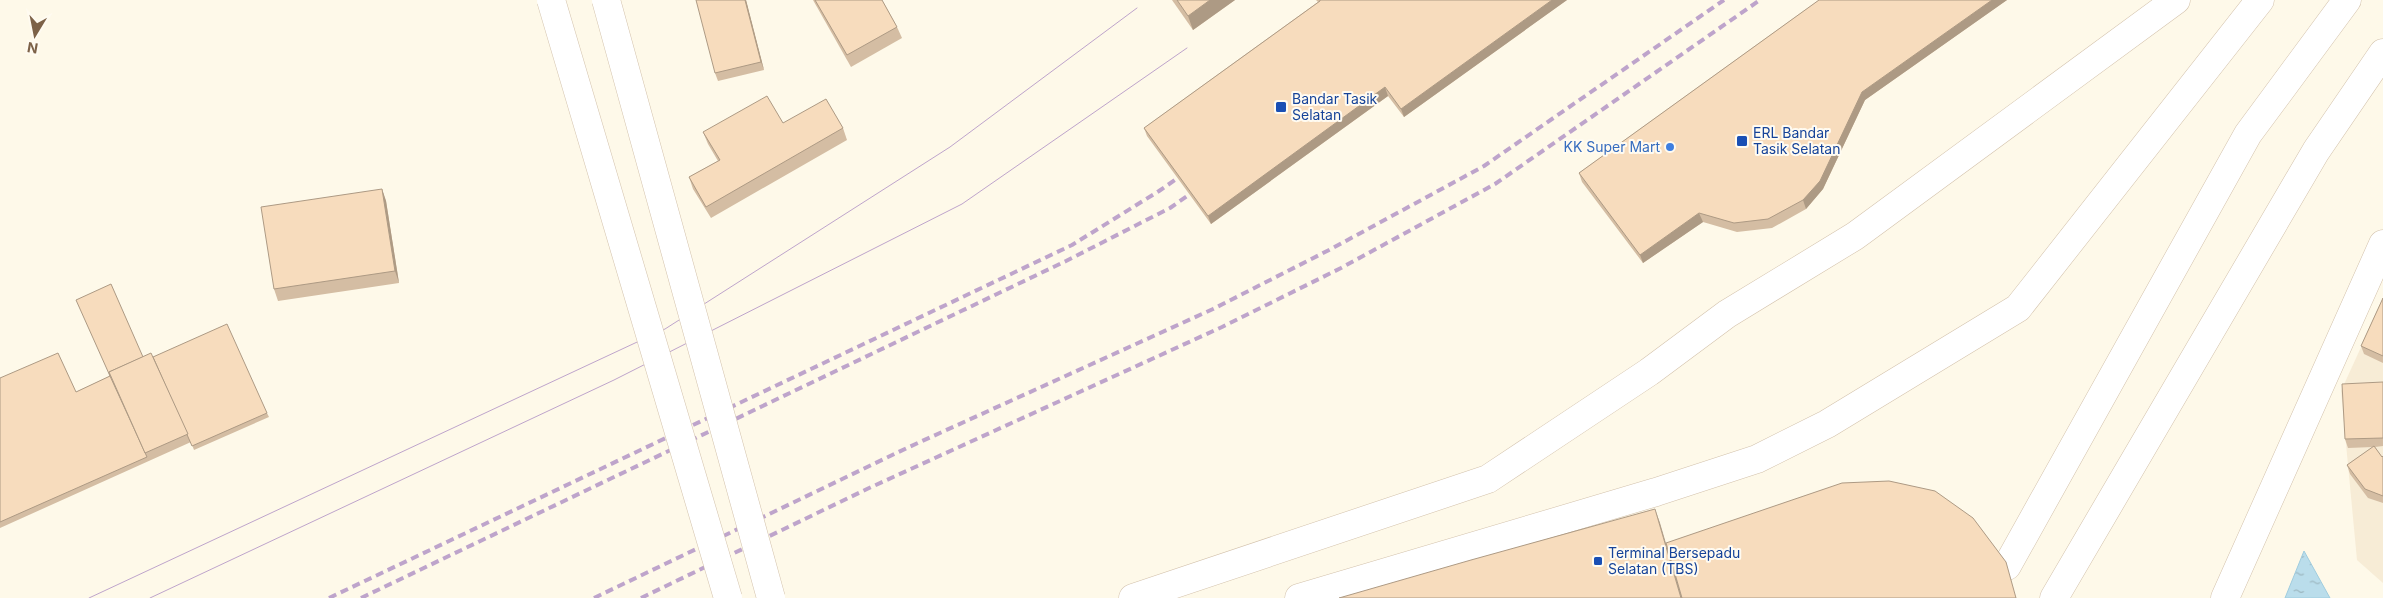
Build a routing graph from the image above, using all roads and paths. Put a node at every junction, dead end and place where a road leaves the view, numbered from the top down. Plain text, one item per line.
1 (551, 0) edge
2 (606, 0) edge
3 (2176, 0) edge
4 (2260, 0) edge
5 (2347, 0) edge
6 (2383, 53) edge
7 (2383, 244) edge
8 (2007, 566) edge
9 (728, 598) edge
10 (771, 598) edge
11 (1133, 598) edge
12 (1299, 598) edge
13 (2054, 598) edge
14 (2225, 598) edge

1 - 9 street, bridge
2 - 10 street, bridge
3 - 11 street
4 - 12 street
5 - 8 street
6 - 13 street
7 - 14 street

